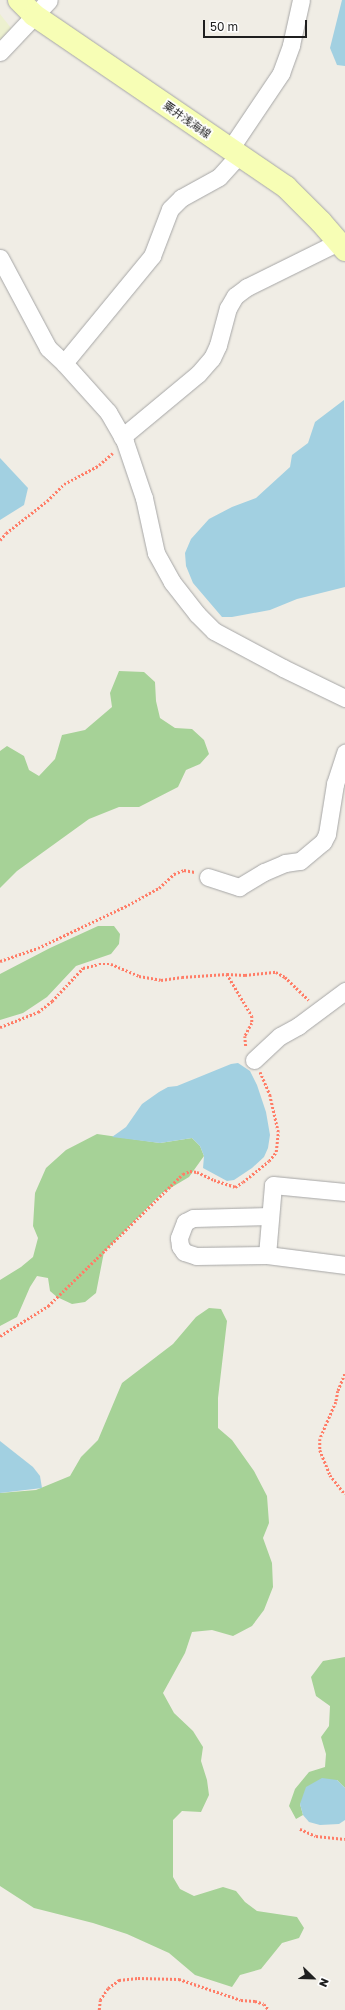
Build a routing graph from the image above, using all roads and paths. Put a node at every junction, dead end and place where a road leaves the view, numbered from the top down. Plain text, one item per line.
1 (19, 0) edge
2 (301, 0) edge
3 (42, 7) edge
4 (0, 52) edge
5 (234, 152) junction
6 (342, 246) edge
7 (0, 258) edge
8 (64, 363) junction
9 (123, 439) junction
10 (0, 540) edge
11 (345, 698) edge
12 (345, 752) edge
13 (208, 877) joint
14 (0, 961) edge
15 (227, 974) junction
16 (345, 991) edge
17 (319, 1010) junction
18 (0, 1027) edge
19 (254, 1060) junction
20 (345, 1192) edge
21 (270, 1216) junction
22 (267, 1255) junction
23 (327, 1262) junction
24 (345, 1264) edge
25 (345, 1276) edge
26 (0, 1336) edge
27 (345, 1374) edge
28 (345, 1494) edge
29 (300, 1829) dead end
30 (345, 1839) edge
31 (99, 2010) edge
32 (269, 2010) edge

1 - 3 main road, 粟井浅海線
2 - 5 street
3 - 4 street
3 - 5 main road, 粟井浅海線
5 - 6 main road, 粟井浅海線
5 - 8 street
6 - 9 street
7 - 8 street
8 - 9 street
9 - 10 path
9 - 11 street
12 - 13 street
13 - 14 path
15 - 17 path
15 - 18 path
15 - 19 path
16 - 17 street
17 - 19 street
19 - 26 path
20 - 21 street
21 - 22 street
21 - 22 street
22 - 23 street
23 - 24 street
23 - 25 street
27 - 28 path
29 - 30 path
31 - 32 path

